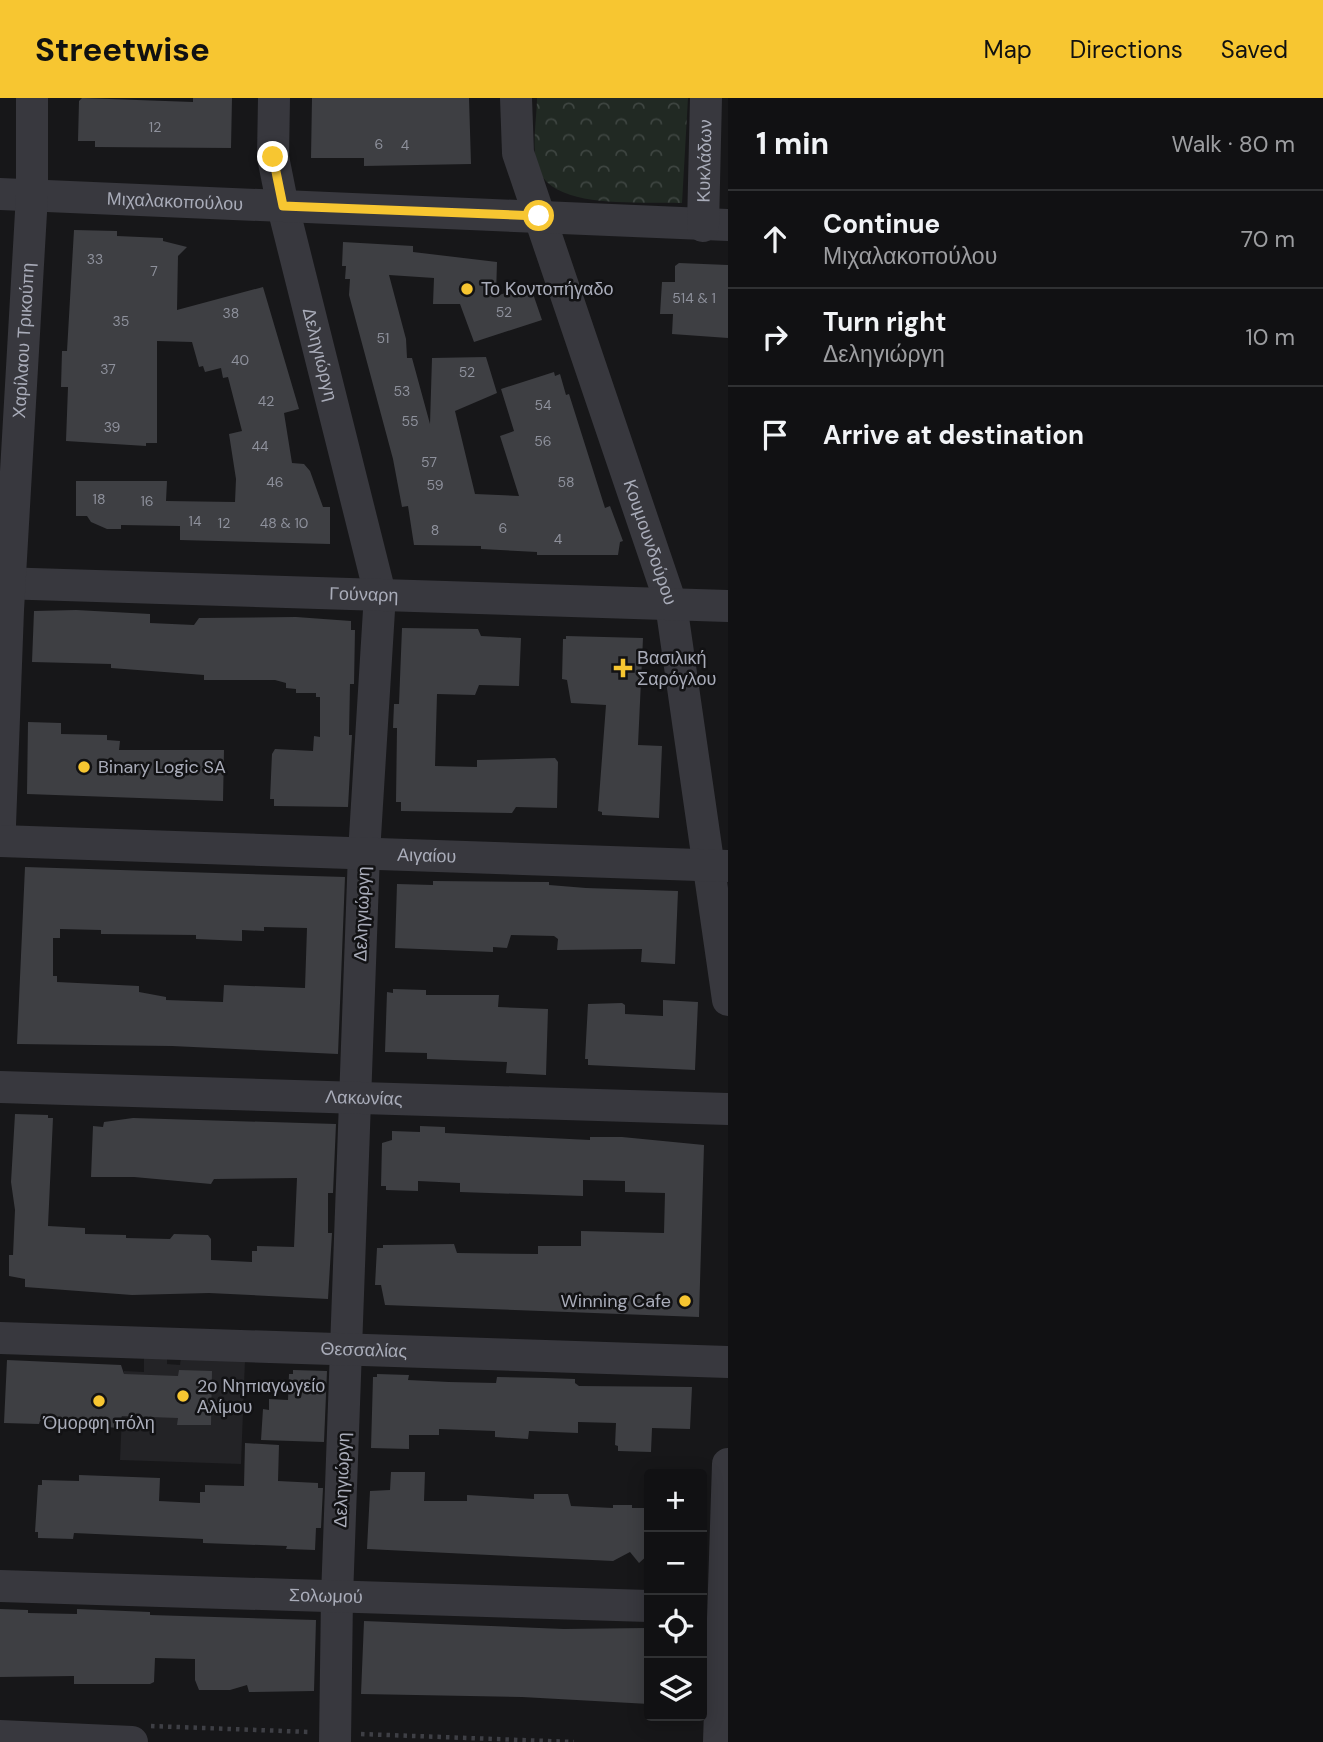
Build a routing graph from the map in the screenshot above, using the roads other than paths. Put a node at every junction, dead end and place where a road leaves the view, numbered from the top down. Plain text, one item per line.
1 (32, 98) edge
2 (274, 98) edge
3 (516, 98) edge
4 (706, 98) edge
5 (0, 194) edge
6 (32, 195) junction
7 (283, 206) junction
8 (539, 216) junction
9 (715, 225) edge
10 (5, 583) edge
11 (380, 594) junction
12 (671, 604) junction
13 (728, 606) edge
14 (0, 824) edge
15 (0, 841) edge
16 (364, 853) junction
17 (718, 866) edge
18 (728, 1000) edge
19 (0, 1087) edge
20 (355, 1099) junction
21 (728, 1109) edge
22 (0, 1338) edge
23 (347, 1349) junction
24 (728, 1362) edge
25 (728, 1464) edge
26 (0, 1586) edge
27 (337, 1597) junction
28 (644, 1606) edge
29 (713, 1608) edge
30 (136, 1734) edge
31 (0, 1736) edge
32 (336, 1737) edge
33 (719, 1742) edge

1 - 6 street, Χαρίλαου Τρικούπη
2 - 7 street, Δεληγιώργη
3 - 8 street, Κουμουνδούρου
4 - 9 street, Κυκλάδων
5 - 6 street, Μιχαλακοπούλου
6 - 7 street, Μιχαλακοπούλου
6 - 10 street, Χαρίλαου Τρικούπη
7 - 8 street, Μιχαλακοπούλου
7 - 11 street, Δεληγιώργη
8 - 9 street, Μιχαλακοπούλου
8 - 12 street, Κουμουνδούρου
10 - 11 street, Γούναρη
10 - 14 street, Χαρίλαου Τρικούπη
11 - 12 street, Γούναρη
11 - 16 street, Δεληγιώργη
12 - 13 street, Γούναρη
12 - 17 street, Κουμουνδούρου
15 - 16 street, Αιγαίου
16 - 17 street, Αιγαίου
16 - 20 street, Δεληγιώργη
17 - 18 street, Κουμουνδούρου
19 - 20 street, Λακωνίας
20 - 21 street, Λακωνίας
20 - 23 street, Δεληγιώργη
22 - 23 street, Θεσσαλίας
23 - 24 street, Θεσσαλίας
23 - 27 street, Δεληγιώργη
25 - 29 street
26 - 27 street, Σολωμού
27 - 28 street, Σολωμού
27 - 32 street, Δεληγιώργη
29 - 33 street
30 - 31 street

